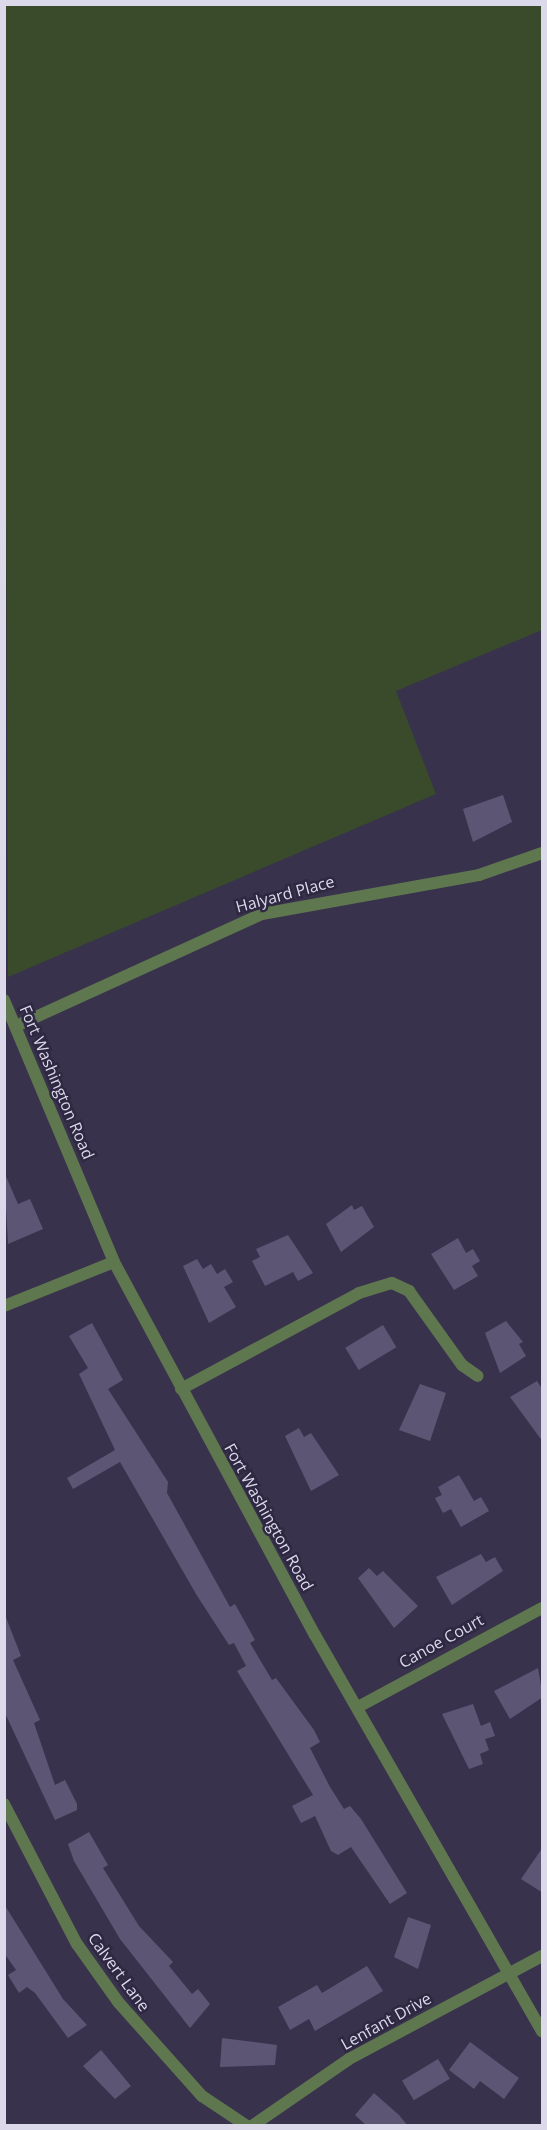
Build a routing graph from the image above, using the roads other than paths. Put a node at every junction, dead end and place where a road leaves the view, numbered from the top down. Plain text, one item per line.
1 (543, 853) edge
2 (4, 1000) edge
3 (16, 1026) junction
4 (114, 1262) junction
5 (4, 1306) edge
6 (478, 1376) dead end
7 (180, 1389) junction
8 (543, 1608) edge
9 (358, 1707) junction
10 (4, 1804) edge
11 (543, 1956) edge
12 (510, 1974) junction
13 (543, 2032) edge
14 (247, 2126) edge
15 (252, 2126) edge

1 - 3 street, Halyard Place
2 - 3 street, Fort Washington Road
3 - 4 street, Fort Washington Road
4 - 5 street
4 - 7 street, Fort Washington Road
6 - 7 street
7 - 9 street, Fort Washington Road
8 - 9 street, Canoe Court
9 - 12 street, Fort Washington Road
10 - 14 street, Calvert Lane
11 - 12 street, Lenfant Drive
12 - 13 street, Fort Washington Road
12 - 15 street, Lenfant Drive

